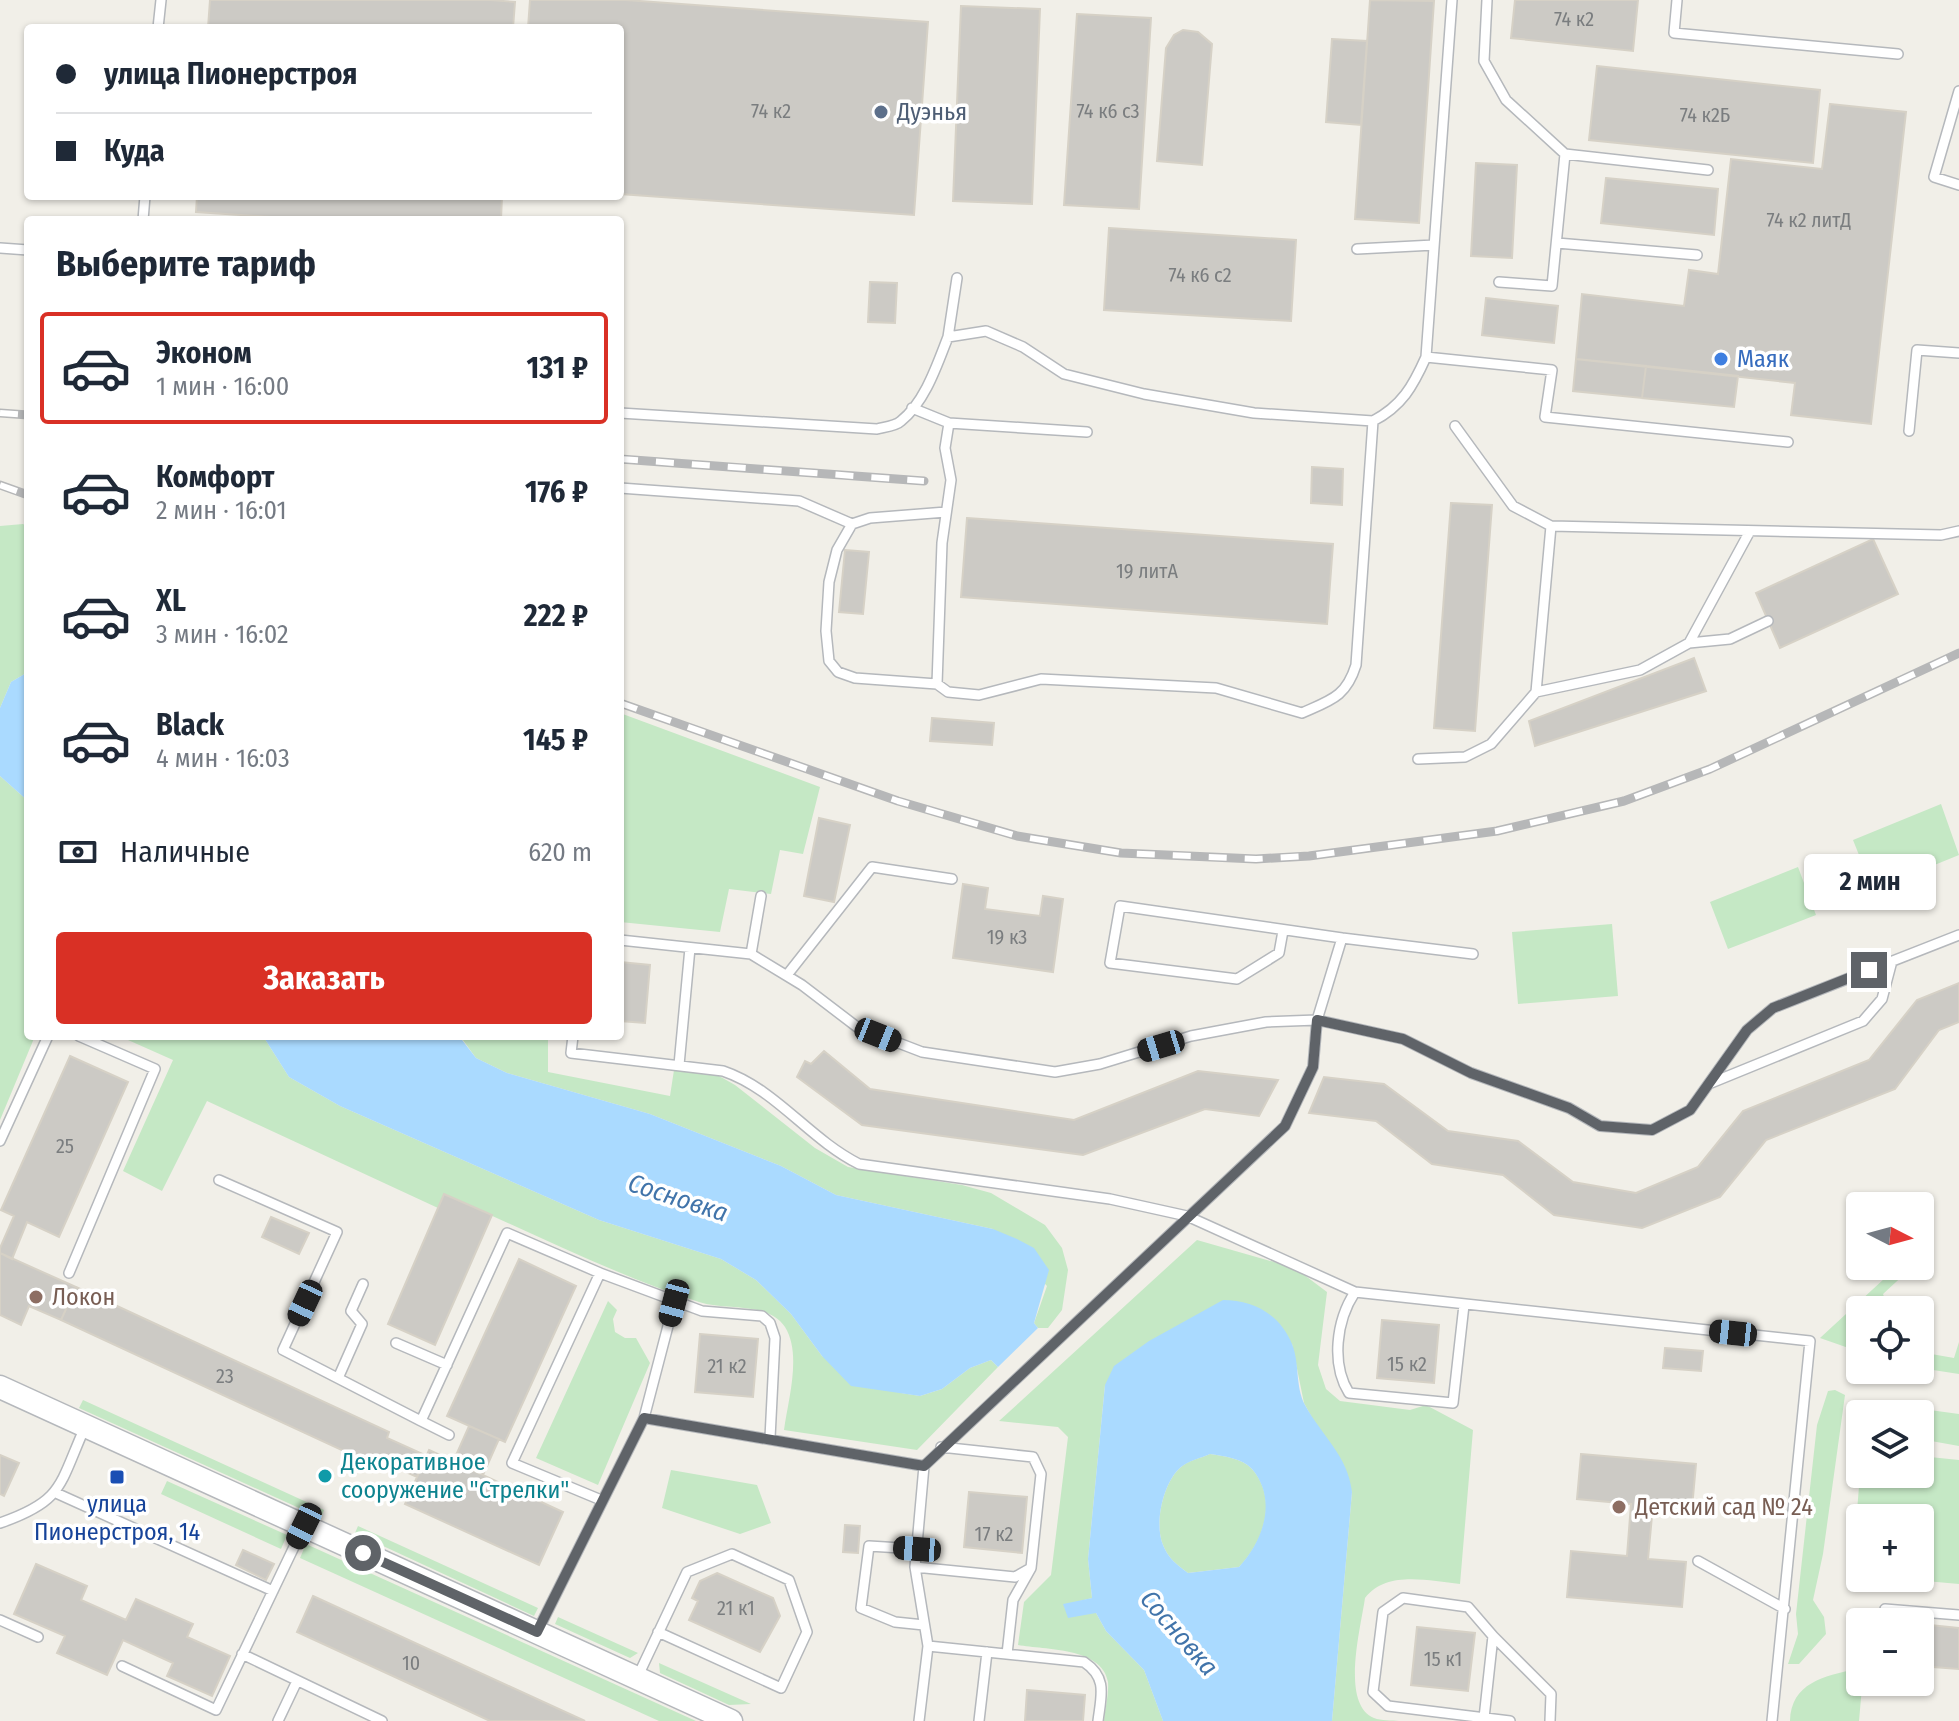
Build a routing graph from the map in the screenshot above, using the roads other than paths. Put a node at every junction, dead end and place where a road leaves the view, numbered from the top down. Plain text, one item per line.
1 (161, 0) edge
2 (1452, 0) edge
3 (1487, 0) edge
4 (1677, 0) edge
5 (158, 24) edge
6 (1898, 54) dead end
7 (1959, 91) edge
8 (1565, 154) junction
9 (1708, 170) dead end
10 (1959, 185) edge
11 (1557, 243) junction
12 (1434, 245) junction
13 (0, 248) edge
14 (1357, 249) dead end
15 (24, 250) edge
16 (1697, 255) dead end
17 (957, 278) dead end
18 (1499, 282) dead end
19 (948, 337) junction
20 (1959, 353) edge
21 (1426, 357) junction
22 (912, 408) junction
23 (624, 413) edge
24 (1373, 421) junction
25 (949, 423) junction
26 (1455, 426) dead end
27 (1909, 431) dead end
28 (1087, 432) dead end
29 (1788, 442) dead end
30 (624, 488) edge
31 (946, 512) junction
32 (852, 524) junction
33 (1551, 526) junction
34 (1750, 531) junction
35 (1959, 531) edge
36 (1768, 621) dead end
37 (1689, 643) junction
38 (937, 684) junction
39 (1536, 692) junction
40 (1418, 759) dead end
41 (952, 879) dead end
42 (761, 896) dead end
43 (1283, 931) junction
44 (1959, 935) edge
45 (1342, 938) junction
46 (624, 940) edge
47 (690, 948) junction
48 (751, 954) junction
49 (1473, 954) dead end
50 (1892, 961) junction
51 (787, 975) junction
52 (1317, 1020) junction
53 (46, 1040) edge
54 (88, 1040) edge
55 (573, 1040) edge
56 (679, 1065) junction
57 (1710, 1083) junction
58 (0, 1141) edge
59 (219, 1180) dead end
60 (1187, 1216) junction
61 (69, 1273) dead end
62 (600, 1273) junction
63 (363, 1284) dead end
64 (1355, 1292) junction
65 (674, 1303) junction
66 (1464, 1305) junction
67 (396, 1343) dead end
68 (447, 1365) junction
69 (339, 1376) junction
70 (0, 1387) edge
71 (644, 1418) junction
72 (421, 1421) junction
73 (86, 1426) junction
74 (449, 1435) dead end
75 (770, 1438) junction
76 (941, 1447) junction
77 (924, 1466) junction
78 (56, 1493) junction
79 (601, 1500) junction
80 (0, 1523) edge
81 (304, 1526) junction
82 (917, 1549) junction
83 (1698, 1561) dead end
84 (915, 1567) junction
85 (1031, 1568) junction
86 (273, 1591) junction
87 (1785, 1609) junction
88 (1934, 1613) edge
89 (1959, 1615) edge
90 (0, 1620) edge
91 (924, 1625) junction
92 (537, 1632) junction
93 (658, 1632) junction
94 (1493, 1636) junction
95 (38, 1637) dead end
96 (928, 1646) junction
97 (987, 1652) junction
98 (242, 1654) junction
99 (1007, 1654) junction
100 (122, 1666) dead end
101 (637, 1678) junction
102 (297, 1681) junction
103 (1484, 1718) junction
104 (278, 1721) edge
105 (382, 1721) edge
106 (731, 1721) edge
107 (919, 1721) edge
108 (979, 1721) edge
109 (1098, 1721) edge
110 (1510, 1721) edge
111 (1550, 1721) edge
112 (1772, 1721) edge

1 - 5 lane
2 - 12 lane
3 - 8 lane
4 - 6 lane
7 - 10 lane
8 - 9 lane
8 - 11 lane
11 - 16 lane
11 - 18 lane
12 - 14 lane
12 - 21 lane
13 - 15 lane
17 - 19 lane
19 - 22 lane
19 - 24 lane
20 - 27 lane
21 - 24 lane
21 - 29 lane
22 - 23 lane
22 - 25 lane
24 - 38 lane
25 - 28 lane
25 - 31 lane
26 - 33 lane
30 - 32 lane
31 - 32 lane
31 - 38 lane
32 - 38 lane
33 - 34 lane
33 - 39 lane
34 - 35 lane
34 - 37 lane
36 - 37 lane
37 - 39 lane
39 - 40 lane
41 - 51 lane
42 - 48 lane
43 - 43 lane
43 - 45 lane
44 - 50 lane
45 - 49 lane
45 - 52 lane
46 - 47 lane
47 - 48 lane
47 - 56 lane
48 - 51 lane
50 - 57 lane
50 - 57 lane
51 - 52 lane
52 - 57 lane
52 - 60 lane
53 - 58 lane
54 - 61 lane
55 - 56 lane
56 - 60 lane
59 - 69 lane
60 - 64 lane
60 - 76 lane
62 - 65 lane
62 - 68 lane
62 - 79 lane
63 - 69 lane
64 - 66 lane
64 - 66 lane
65 - 71 lane
65 - 75 lane
66 - 87 lane
67 - 68 lane
68 - 72 lane
69 - 72 lane
70 - 73 street
71 - 75 lane
71 - 79 lane
72 - 74 lane
73 - 78 lane
73 - 81 street
75 - 77 lane
76 - 77 lane
76 - 85 lane
77 - 82 lane
78 - 80 lane
78 - 86 lane
79 - 92 lane
81 - 86 lane
81 - 92 street
82 - 84 lane
82 - 91 lane
83 - 87 lane
84 - 85 lane
84 - 91 lane
85 - 99 lane
86 - 98 lane
87 - 112 lane
88 - 89 lane
90 - 95 lane
91 - 96 lane
92 - 101 street
93 - 93 lane
93 - 101 lane
94 - 103 lane
94 - 103 lane
94 - 111 lane
96 - 97 lane
96 - 107 lane
97 - 99 lane
97 - 108 lane
98 - 100 lane
98 - 102 lane
99 - 109 lane
101 - 106 street
102 - 104 lane
102 - 105 lane
103 - 110 lane

